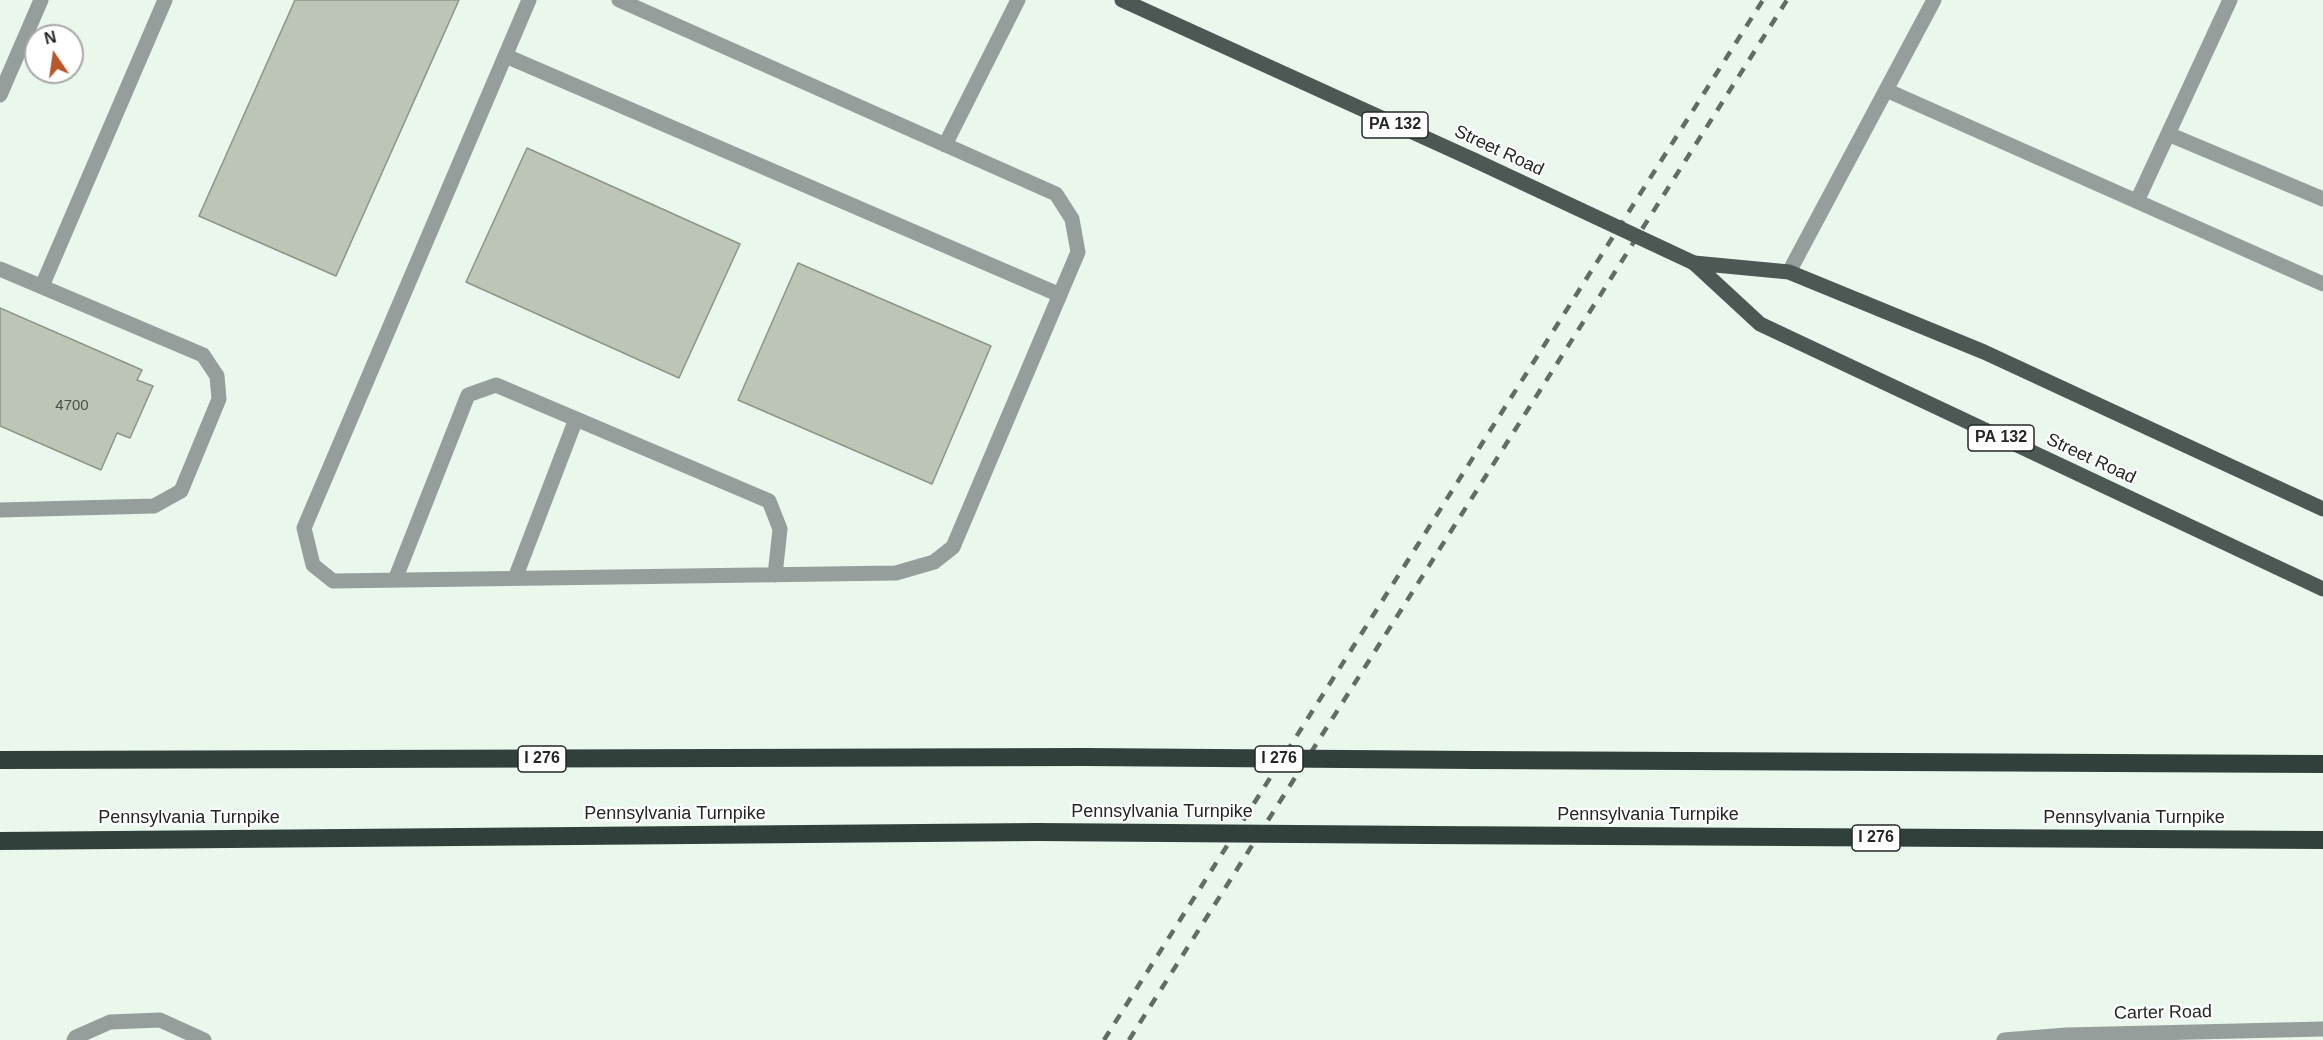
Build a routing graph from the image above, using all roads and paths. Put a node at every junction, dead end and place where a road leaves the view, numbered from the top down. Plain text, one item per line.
1 (41, 0) edge
2 (165, 0) edge
3 (529, 0) edge
4 (619, 0) edge
5 (1018, 0) edge
6 (1122, 0) edge
7 (1934, 0) edge
8 (2230, 0) edge
9 (506, 56) junction
10 (1886, 90) junction
11 (0, 95) edge
12 (2168, 134) junction
13 (945, 145) junction
14 (2323, 199) edge
15 (2137, 201) junction
16 (1694, 264) junction
17 (0, 269) edge
18 (1789, 272) junction
19 (2323, 284) edge
20 (42, 286) junction
21 (1060, 295) junction
22 (576, 419) junction
23 (2323, 509) edge
24 (0, 510) edge
25 (775, 575) junction
26 (515, 578) junction
27 (395, 580) junction
28 (2323, 589) edge
29 (0, 760) edge
30 (2323, 764) edge
31 (2323, 840) edge
32 (0, 841) edge
33 (2323, 1029) edge
34 (74, 1040) edge
35 (204, 1040) edge
36 (2004, 1040) edge

1 - 11 street
2 - 20 street
3 - 9 street
4 - 13 street
5 - 13 street
6 - 16 main road, Street Road / PA 132, bridge
7 - 10 street
8 - 12 street
9 - 21 street
9 - 27 street
10 - 15 street
10 - 18 street
12 - 14 street
12 - 15 street
13 - 21 street
15 - 19 street
16 - 18 main road, Street Road / PA 132
16 - 28 main road, Street Road / PA 132
17 - 20 street
18 - 23 main road, Street Road / PA 132
20 - 24 street
21 - 25 street
22 - 25 street
22 - 26 street
22 - 27 street
25 - 26 street
26 - 27 street
29 - 30 highway, I 276, bridge
31 - 32 highway, Pennsylvania Turnpike / I 276, bridge
33 - 36 street, Carter Road
34 - 35 street

